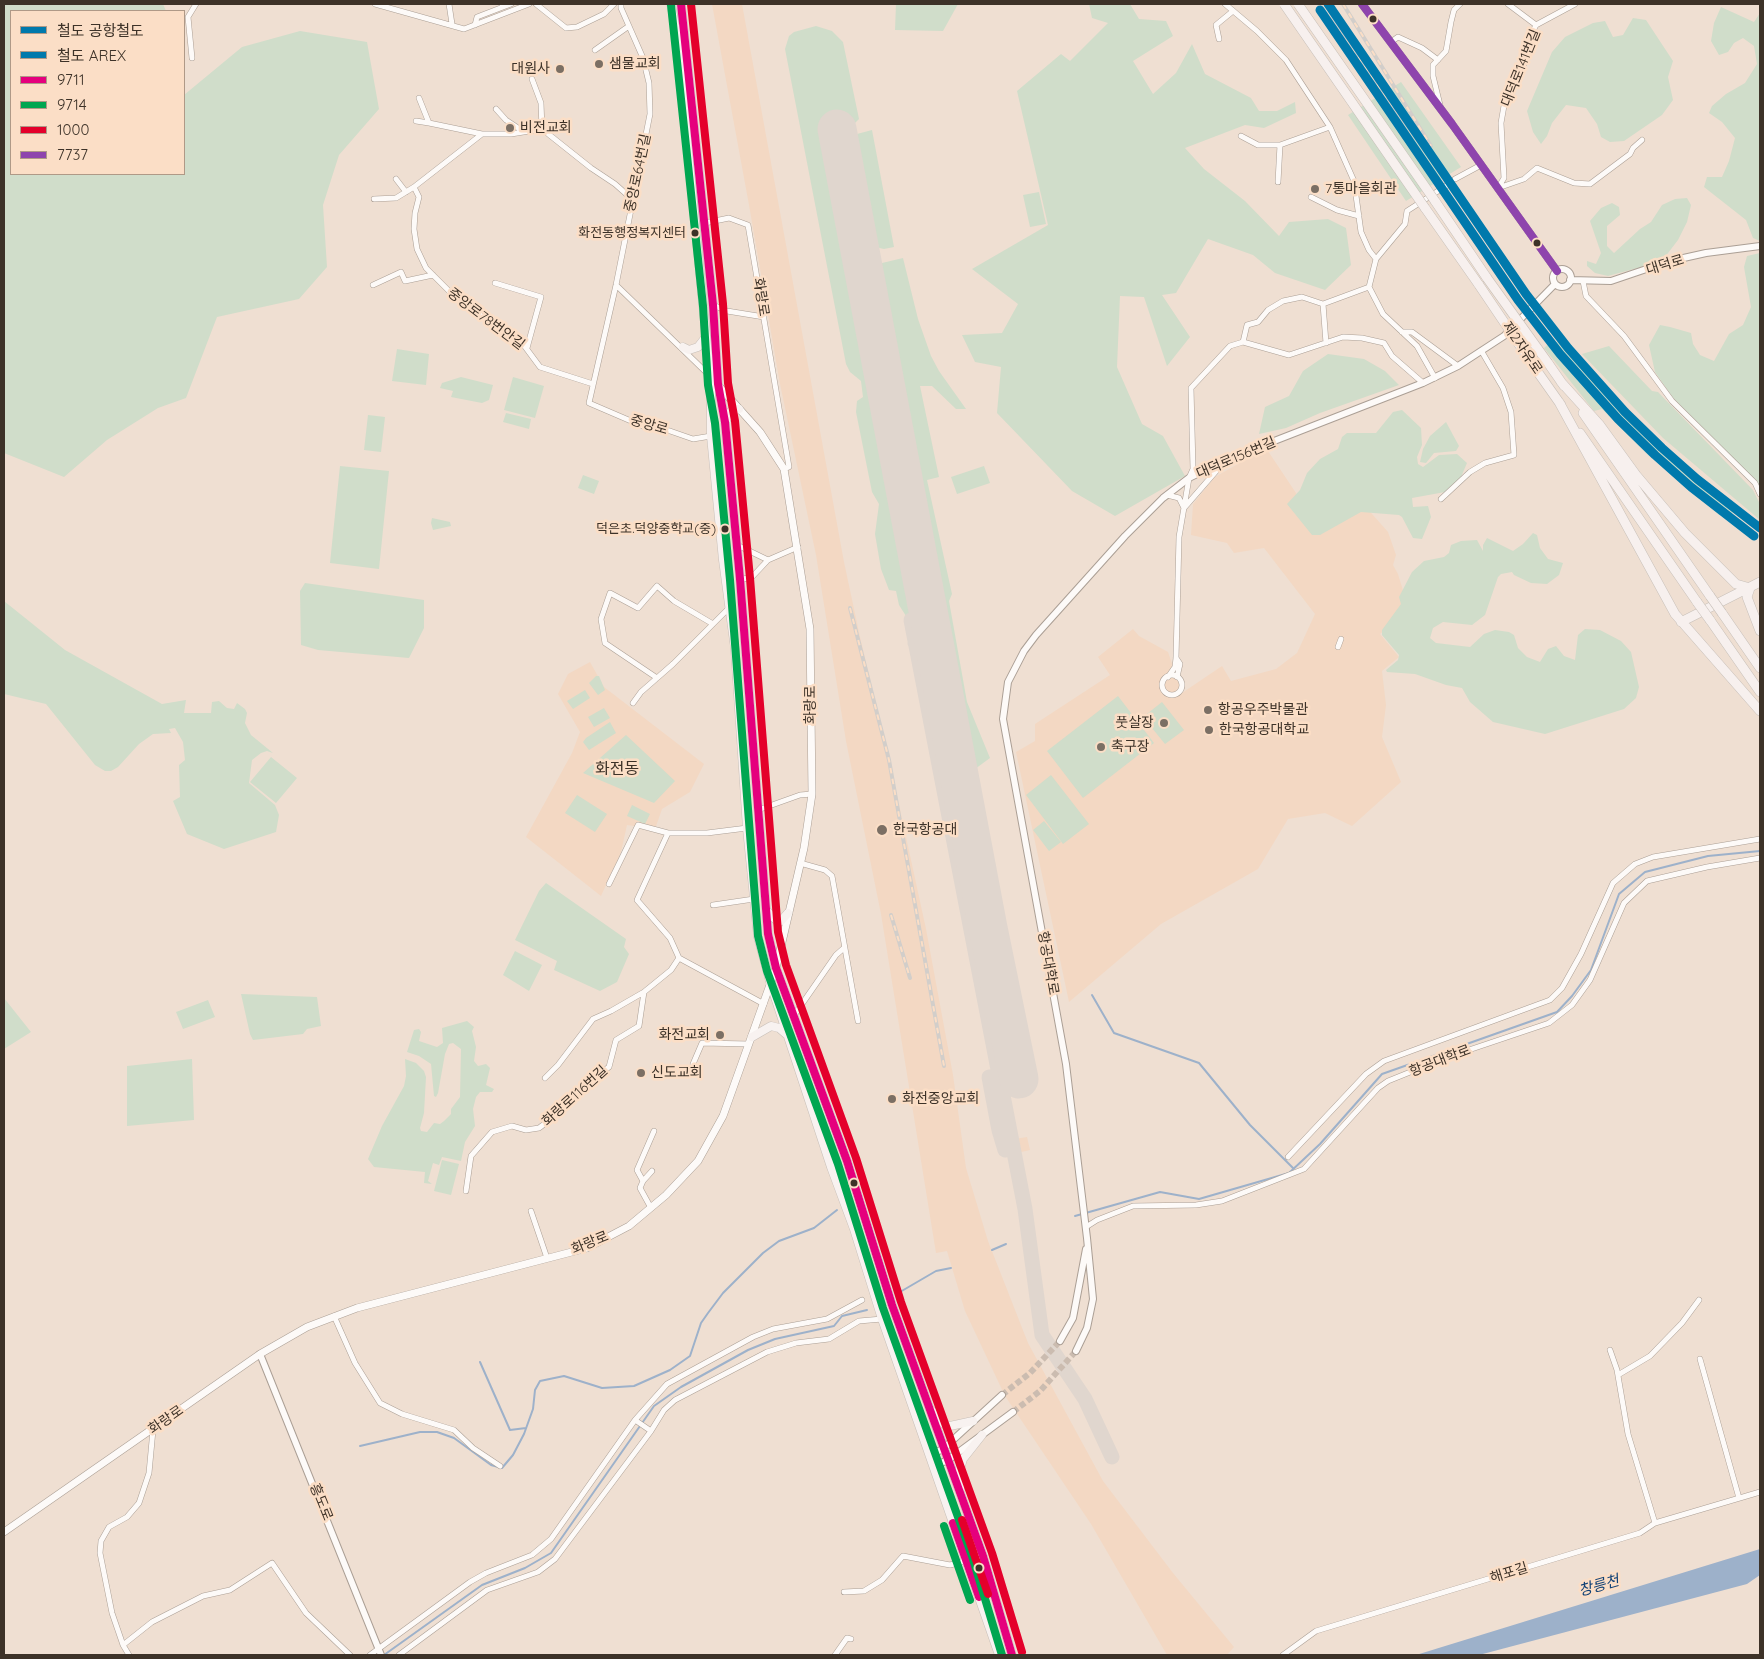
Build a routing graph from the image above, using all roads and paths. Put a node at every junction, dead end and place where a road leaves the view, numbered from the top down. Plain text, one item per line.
1 (196, 4) edge
2 (375, 4) edge
3 (450, 4) edge
4 (511, 4) edge
5 (529, 4) edge
6 (536, 4) edge
7 (614, 4) edge
8 (621, 4) edge
9 (671, 4) edge
10 (681, 4) edge
11 (1225, 4) edge
12 (1284, 4) edge
13 (1298, 4) edge
14 (1362, 4) edge
15 (1460, 4) edge
16 (1508, 4) edge
17 (1574, 4) edge
18 (502, 6) edge
19 (1233, 11) junction
20 (452, 24) junction
21 (475, 25) junction
22 (1536, 25) junction
23 (629, 26) junction
24 (1219, 39) dead end
25 (1391, 42) junction
26 (595, 50) dead end
27 (192, 58) dead end
28 (1438, 60) junction
29 (532, 79) dead end
30 (419, 98) dead end
31 (496, 109) dead end
32 (1442, 109) junction
33 (416, 121) dead end
34 (429, 122) junction
35 (1330, 126) junction
36 (542, 129) junction
37 (522, 132) junction
38 (482, 134) junction
39 (1240, 136) dead end
40 (1642, 140) dead end
41 (1280, 145) junction
42 (1481, 164) junction
43 (396, 179) dead end
44 (1455, 179) dead end
45 (1278, 182) dead end
46 (1449, 184) dead end
47 (414, 187) junction
48 (1498, 188) junction
49 (406, 192) junction
50 (1311, 197) dead end
51 (374, 199) dead end
52 (634, 200) junction
53 (1359, 216) junction
54 (705, 223) junction
55 (1760, 246) edge
56 (1376, 259) junction
57 (1557, 271) junction
58 (433, 275) junction
59 (1570, 280) junction
60 (1583, 281) junction
61 (495, 283) dead end
62 (1555, 284) junction
63 (373, 285) dead end
64 (616, 285) junction
65 (1370, 287) junction
66 (1323, 304) junction
67 (713, 306) junction
68 (764, 317) junction
69 (1401, 332) junction
70 (705, 336) junction
71 (1242, 342) junction
72 (1326, 342) junction
73 (683, 347) junction
74 (527, 348) junction
75 (1482, 352) junction
76 (1458, 366) junction
77 (709, 374) junction
78 (1435, 378) junction
79 (1561, 382) junction
80 (1423, 383) junction
81 (593, 384) junction
82 (718, 384) junction
83 (1559, 402) junction
84 (589, 404) joint
85 (739, 409) junction
86 (725, 422) junction
87 (711, 436) junction
88 (1225, 461) junction
89 (784, 469) junction
90 (1189, 478) junction
91 (1760, 494) edge
92 (1167, 495) junction
93 (1441, 499) dead end
94 (1184, 508) junction
95 (737, 545) junction
96 (798, 547) junction
97 (768, 560) junction
98 (740, 579) junction
99 (1760, 582) edge
100 (1750, 588) junction
101 (728, 609) junction
102 (1681, 622) junction
103 (713, 624) junction
104 (1760, 631) edge
105 (1341, 639) dead end
106 (1338, 646) dead end
107 (1176, 658) junction
108 (1760, 668) edge
109 (1168, 677) junction
110 (1177, 677) junction
111 (657, 678) junction
112 (1760, 692) edge
113 (633, 703) dead end
114 (1760, 711) edge
115 (812, 794) junction
116 (758, 810) junction
117 (747, 828) junction
118 (668, 833) junction
119 (1760, 839) edge
120 (1760, 858) edge
121 (800, 863) junction
122 (609, 884) dead end
123 (754, 900) junction
124 (713, 905) dead end
125 (767, 910) junction
126 (788, 913) junction
127 (844, 948) junction
128 (679, 958) junction
129 (776, 968) junction
130 (771, 986) junction
131 (644, 992) junction
132 (764, 1004) junction
133 (795, 1014) junction
134 (858, 1021) dead end
135 (751, 1040) junction
136 (790, 1042) junction
137 (693, 1064) dead end
138 (545, 1078) dead end
139 (654, 1131) dead end
140 (1288, 1157) dead end
141 (652, 1171) dead end
142 (643, 1181) junction
143 (466, 1191) dead end
144 (651, 1208) junction
145 (530, 1211) dead end
146 (1085, 1225) junction
147 (1087, 1238) junction
148 (548, 1258) junction
149 (862, 1300) dead end
150 (1699, 1300) dead end
151 (334, 1316) junction
152 (882, 1320) junction
153 (1060, 1341) tunnel mouth
154 (1076, 1350) tunnel mouth
155 (1610, 1350) dead end
156 (260, 1354) junction
157 (1700, 1359) dead end
158 (1618, 1375) junction
159 (1002, 1395) tunnel mouth
160 (929, 1408) junction
161 (1012, 1412) tunnel mouth
162 (635, 1420) junction
163 (974, 1421) junction
164 (153, 1430) junction
165 (651, 1431) junction
166 (982, 1435) junction
167 (943, 1450) junction
168 (930, 1455) junction
169 (948, 1460) junction
170 (500, 1466) dead end
171 (934, 1466) junction
172 (1760, 1492) edge
173 (960, 1498) junction
174 (1739, 1498) junction
175 (1655, 1522) junction
176 (4, 1532) edge
177 (983, 1556) junction
178 (966, 1561) junction
179 (844, 1592) dead end
180 (851, 1639) dead end
181 (123, 1645) junction
182 (380, 1651) edge
183 (129, 1655) edge
184 (350, 1655) edge
185 (370, 1655) edge
186 (399, 1655) edge
187 (835, 1655) edge
188 (999, 1655) edge
189 (1012, 1655) edge
190 (1283, 1655) edge

1 - 27 street
2 - 20 street
3 - 20 street
4 - 18 street
5 - 21 street
6 - 7 street
8 - 23 street, 중앙로64번길
9 - 70 main road
10 - 54 main road
11 - 19 street
12 - 83 highway, 제2자유로, bridge
13 - 79 highway, 제2자유로, bridge
14 - 25 street
15 - 28 street
16 - 22 street
17 - 22 street, 대덕로141번길
18 - 21 street
19 - 24 street
19 - 35 street
20 - 21 street
22 - 48 street, 대덕로141번길
23 - 26 street
23 - 52 street, 중앙로64번길
25 - 28 street
25 - 32 street
28 - 32 street
29 - 36 street
30 - 34 street
31 - 37 street
32 - 42 street
33 - 34 street
34 - 38 street
35 - 41 street
35 - 53 street
36 - 37 street
36 - 52 street
37 - 38 street
38 - 47 street
39 - 41 street
40 - 48 street
41 - 45 street
42 - 44 street
42 - 48 street
43 - 49 street
46 - 56 street
47 - 49 street
47 - 58 street, 중앙로78번안길
48 - 57 street
49 - 51 street
50 - 53 street
52 - 64 street, 중앙로64번길
53 - 56 street
54 - 67 main road
54 - 68 street, 화랑로
55 - 60 street, 대덕로
56 - 65 street
57 - 59 street
57 - 62 street
58 - 63 street
58 - 74 street, 중앙로78번안길
59 - 60 street, 대덕로
59 - 62 street
60 - 91 street
61 - 74 street
62 - 75 street, 대덕로156번길
64 - 73 street
64 - 81 street, 중앙로64번길
65 - 66 street
65 - 69 street
66 - 71 street
66 - 72 street
67 - 68 street
67 - 82 main road
68 - 89 street, 화랑로
69 - 76 street
69 - 78 street
70 - 73 main road
70 - 77 main road
71 - 72 street
71 - 90 street
72 - 80 street
73 - 77 street
74 - 81 street, 중앙로78번안길
75 - 76 street, 대덕로156번길
75 - 93 street
76 - 78 street, 대덕로156번길
77 - 82 main road, 화랑로
77 - 87 main road
78 - 80 street, 대덕로156번길
79 - 100 highway
79 - 108 highway, 제2자유로, bridge
80 - 88 street, 대덕로156번길
81 - 84 street, 중앙로64번길
82 - 85 main road, 화랑로
82 - 86 main road
83 - 102 highway
83 - 112 highway, 제2자유로, bridge
84 - 87 street, 중앙로
85 - 86 main road
85 - 89 main road, 화랑로
86 - 95 main road
87 - 101 main road
88 - 90 street, 대덕로156번길
88 - 94 street
89 - 96 main road, 화랑로
90 - 92 street, 항공대학로
90 - 94 street, 대덕로156번길
92 - 94 street
92 - 146 street, 항공대학로
94 - 107 street, 대덕로156번길
95 - 97 street
95 - 98 main road
96 - 97 street
96 - 115 main road, 화랑로
97 - 98 street
98 - 116 main road
99 - 100 highway
100 - 102 highway
100 - 104 highway
101 - 103 street
101 - 117 main road
102 - 114 highway
103 - 111 street
103 - 111 street
105 - 106 street
107 - 109 street
107 - 110 street, 대덕로156번길
109 - 110 street
109 - 110 street
111 - 113 street
115 - 116 street
115 - 121 main road, 화랑로
116 - 125 main road
117 - 118 street
117 - 123 main road
118 - 122 street
118 - 128 street
119 - 140 street, 항공대학로
120 - 146 street, 항공대학로
121 - 126 main road, 화랑로
121 - 127 street
123 - 124 street
123 - 130 main road
125 - 126 main road
125 - 129 main road
126 - 129 main road, 화랑로
127 - 133 street
127 - 134 street
128 - 131 street
128 - 132 street
129 - 130 main road, 화랑로
129 - 133 main road
130 - 132 main road, 화랑로
130 - 136 main road
131 - 138 street
131 - 143 street, 화랑로116번길
132 - 135 main road, 화랑로
133 - 160 main road
135 - 136 main road
135 - 137 street
135 - 144 main road, 화랑로
136 - 152 main road
139 - 142 street
141 - 142 street
142 - 144 street
144 - 148 main road, 화랑로
145 - 148 street
146 - 147 street
147 - 153 street
147 - 154 street
148 - 151 main road, 화랑로
149 - 162 street
150 - 158 street
151 - 156 main road, 화랑로
151 - 170 street
152 - 165 street
152 - 168 main road
155 - 158 street
156 - 164 main road, 화랑로
156 - 182 street, 흥도로
157 - 174 street
158 - 175 street
159 - 163 street
160 - 163 main road
160 - 167 main road
161 - 166 street
162 - 165 street
162 - 182 street
163 - 167 street
164 - 176 main road, 화랑로
164 - 181 street
165 - 186 street
166 - 169 street
166 - 173 main road
167 - 168 street
167 - 169 main road
168 - 171 main road
169 - 171 street
169 - 173 main road
171 - 178 main road
172 - 174 street, 해포길
173 - 177 main road
174 - 175 street, 해포길
175 - 190 street, 해포길
177 - 178 street
177 - 189 main road
178 - 179 street
178 - 188 main road
180 - 187 street
181 - 183 street
181 - 184 street
182 - 185 street

